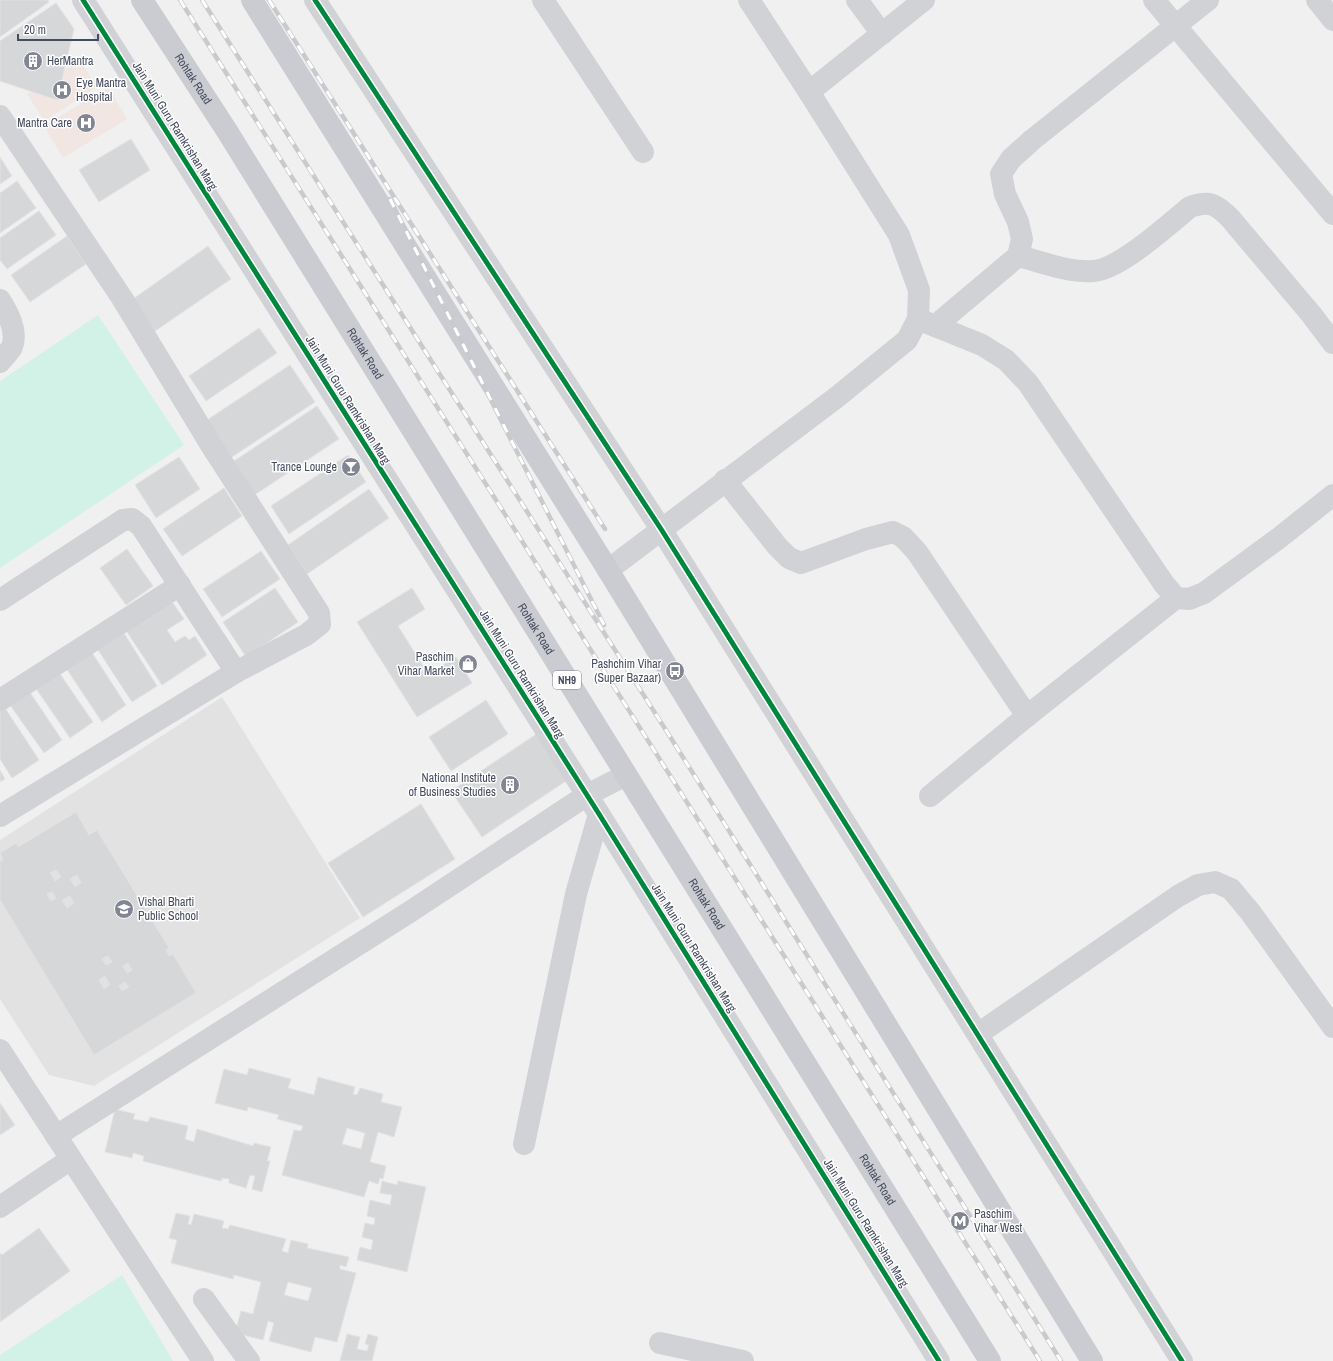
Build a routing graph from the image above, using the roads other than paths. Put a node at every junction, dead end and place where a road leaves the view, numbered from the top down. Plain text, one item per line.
1 (83, 0) edge
2 (142, 0) edge
3 (252, 0) edge
4 (315, 0) edge
5 (543, 0) edge
6 (749, 0) edge
7 (857, 0) edge
8 (924, 0) edge
9 (1154, 0) edge
10 (1208, 0) edge
11 (1317, 0) edge
12 (1333, 20) edge
13 (1176, 26) junction
14 (882, 34) junction
15 (808, 92) junction
16 (0, 116) edge
17 (643, 152) dead end
18 (1333, 214) edge
19 (1018, 256) junction
20 (0, 300) edge
21 (927, 323) junction
22 (1333, 343) edge
23 (0, 362) edge
24 (725, 480) junction
25 (1333, 495) edge
26 (661, 529) junction
27 (608, 570) junction
28 (180, 585) junction
29 (1176, 598) junction
30 (0, 600) edge
31 (236, 672) junction
32 (0, 700) edge
33 (1027, 716) junction
34 (626, 775) junction
35 (587, 795) junction
36 (930, 796) dead end
37 (599, 814) junction
38 (0, 816) edge
39 (1333, 1027) edge
40 (978, 1034) junction
41 (0, 1050) edge
42 (56, 1136) junction
43 (524, 1144) dead end
44 (71, 1160) junction
45 (0, 1207) edge
46 (204, 1298) dead end
47 (670, 1350) edge
48 (203, 1361) edge
49 (249, 1361) edge
50 (743, 1361) edge
51 (939, 1361) edge
52 (990, 1361) edge
53 (1092, 1361) edge
54 (1182, 1361) edge

1 - 35 street, Jain Muni Guru Ramkrishan Marg
2 - 34 main road, Rohtak Road / NH9
3 - 27 main road
4 - 26 street
5 - 17 street
6 - 15 street
7 - 14 street
8 - 14 street
9 - 13 street
10 - 13 street
11 - 12 street
13 - 18 street
13 - 19 street
14 - 15 street
15 - 21 street
16 - 31 street
19 - 21 street
19 - 22 street
20 - 23 street
21 - 24 street
21 - 29 street
24 - 26 street
24 - 33 street
25 - 29 street
26 - 27 street
26 - 40 street
27 - 53 main road
28 - 30 street
28 - 31 street
28 - 32 street
29 - 33 street
31 - 38 street
33 - 36 street
34 - 35 street
34 - 52 main road, Rohtak Road / NH9
35 - 37 street, Jain Muni Guru Ramkrishan Marg
35 - 42 street
37 - 43 street
37 - 51 street, Jain Muni Guru Ramkrishan Marg
39 - 40 street
40 - 54 street
41 - 42 street
42 - 44 street
44 - 45 street
44 - 48 street
46 - 49 street
47 - 50 street

